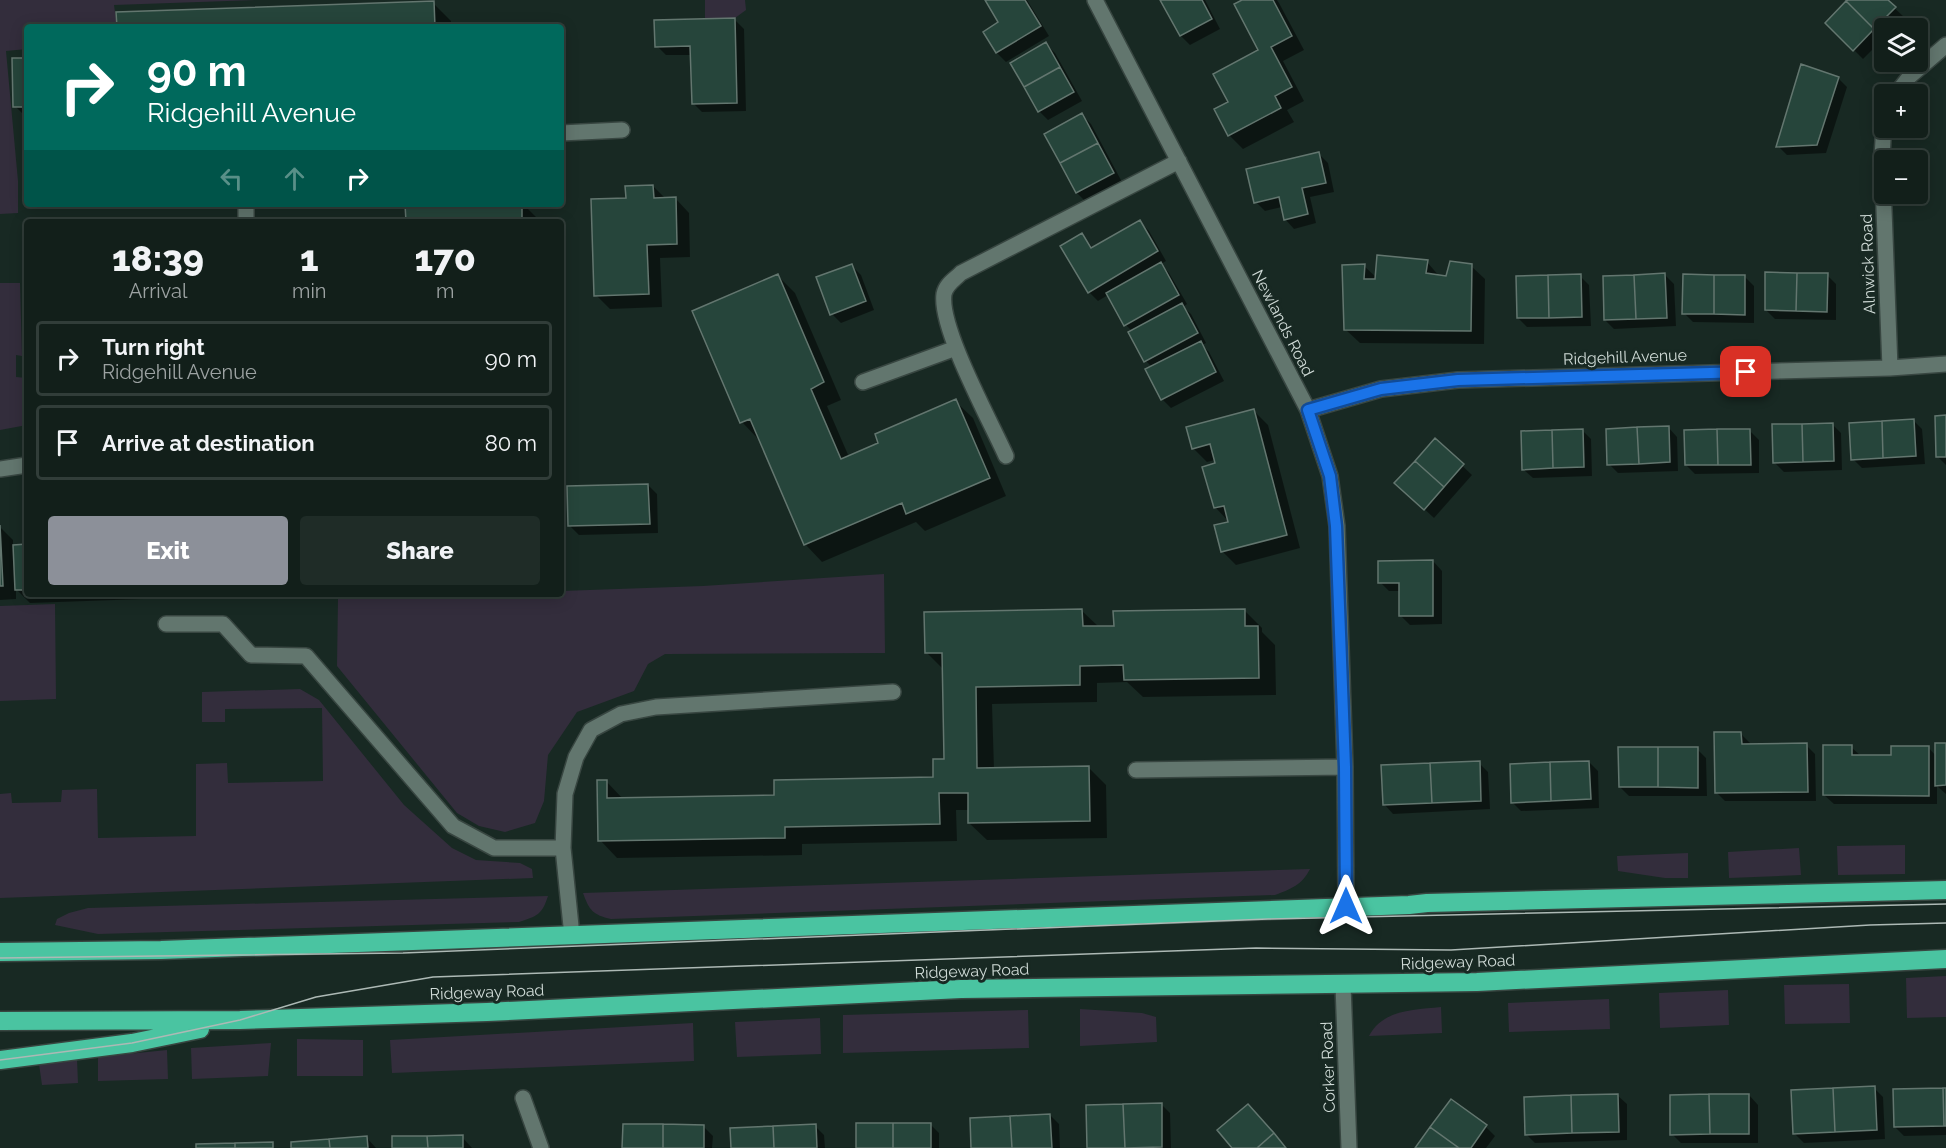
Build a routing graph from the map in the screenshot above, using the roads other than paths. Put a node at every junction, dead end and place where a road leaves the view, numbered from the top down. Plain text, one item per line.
1 (1095, 0) edge
2 (1946, 45) edge
3 (1904, 84) edge
4 (622, 130) dead end
5 (564, 133) edge
6 (1883, 138) edge
7 (1179, 161) junction
8 (956, 348) junction
9 (1946, 364) edge
10 (1890, 368) junction
11 (863, 382) dead end
12 (1308, 410) junction
13 (1006, 456) dead end
14 (24, 465) edge
15 (0, 469) edge
16 (166, 624) dead end
17 (893, 692) dead end
18 (1345, 767) junction
19 (1136, 770) dead end
20 (563, 848) junction
21 (1946, 890) edge
22 (1346, 906) junction
23 (572, 936) junction
24 (0, 952) edge
25 (1946, 959) edge
26 (1343, 985) junction
27 (240, 1020) junction
28 (0, 1022) edge
29 (0, 1060) edge
30 (522, 1098) dead end
31 (541, 1148) edge
32 (1349, 1148) edge

1 - 7 street, Newlands Road
2 - 3 street
4 - 5 street
6 - 10 street, Alnwick Road
7 - 8 street
7 - 12 street, Newlands Road
8 - 11 street
8 - 13 street
9 - 10 street, Ridgehill Avenue
10 - 12 street, Ridgehill Avenue
12 - 18 street, Newlands Road
14 - 15 street
16 - 20 street
17 - 20 street
18 - 19 street
18 - 22 street, Newlands Road
20 - 23 street
21 - 22 highway
22 - 23 highway
23 - 24 highway
25 - 26 highway, Ridgeway Road
26 - 27 highway, Ridgeway Road
26 - 32 street, Corker Road
27 - 28 highway, Ridgeway Road
27 - 29 highway
30 - 31 street

